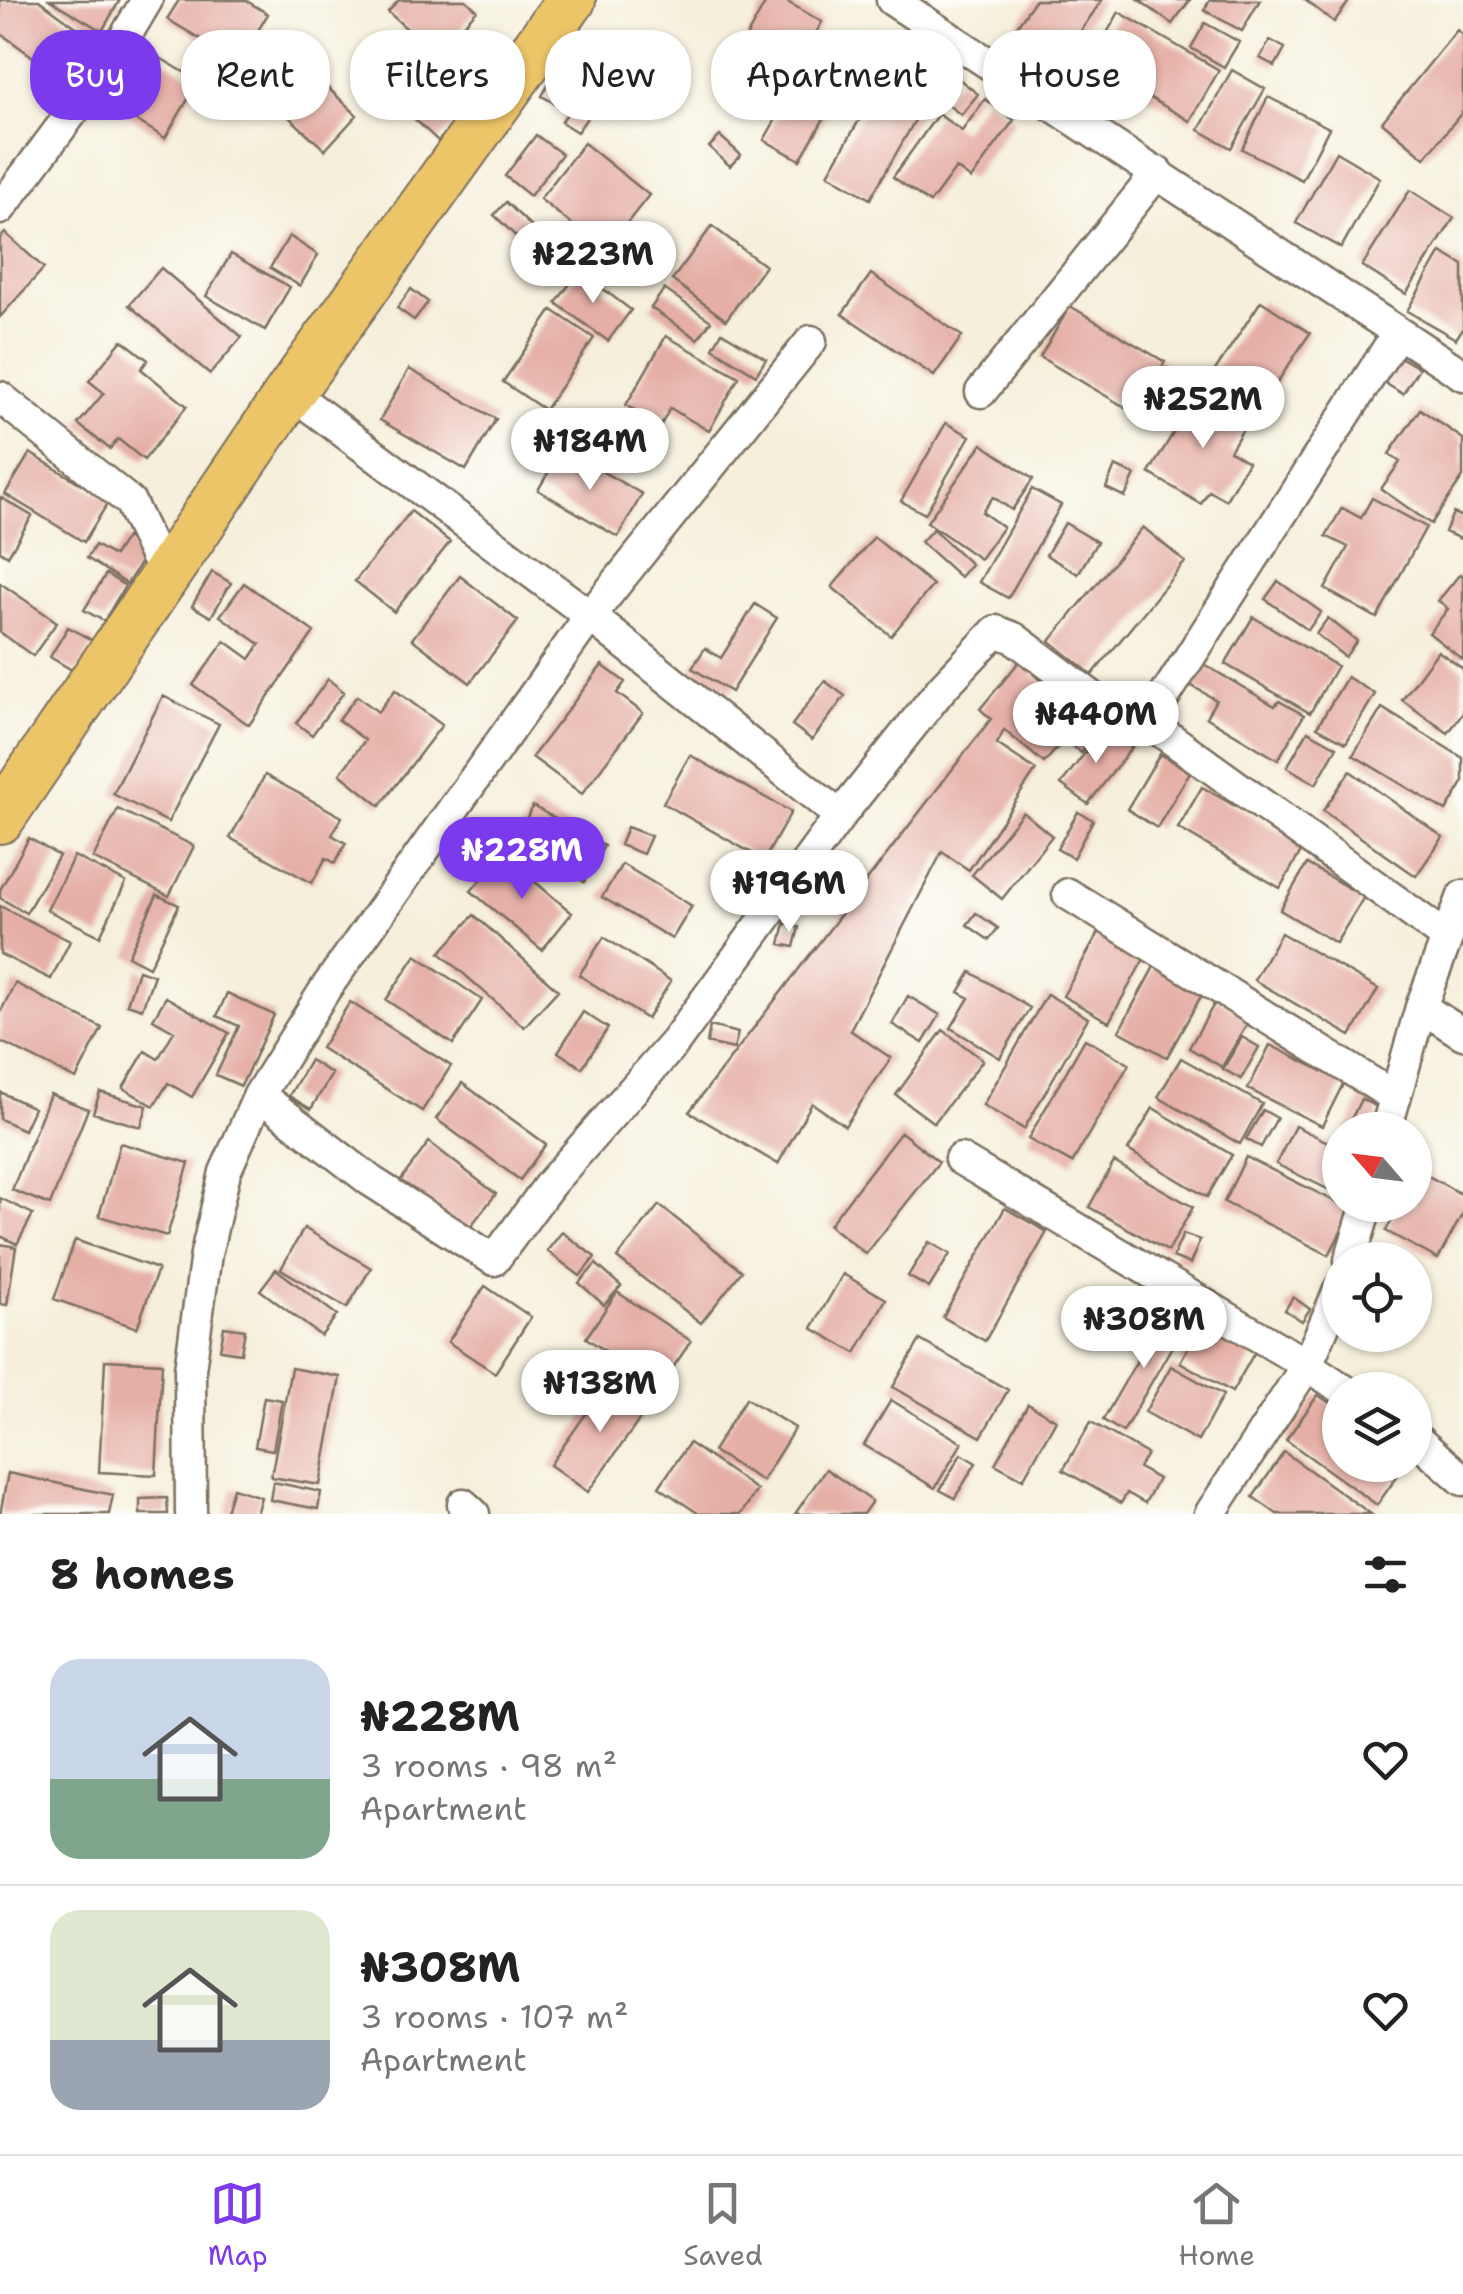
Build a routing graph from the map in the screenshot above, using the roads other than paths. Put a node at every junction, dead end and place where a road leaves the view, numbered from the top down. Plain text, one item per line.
1 (147, 0) edge
2 (571, 0) edge
3 (892, 0) edge
4 (1158, 172) junction
5 (0, 209) edge
6 (1397, 334) junction
7 (811, 341) dead end
8 (1463, 375) edge
9 (290, 392) junction
10 (981, 392) dead end
11 (0, 397) edge
12 (165, 577) junction
13 (590, 616) junction
14 (1148, 722) junction
15 (840, 816) junction
16 (0, 818) edge
17 (1068, 894) dead end
18 (1463, 896) edge
19 (1446, 937) junction
20 (1420, 1007) junction
21 (1463, 1034) edge
22 (259, 1095) junction
23 (1395, 1096) junction
24 (1391, 1112) edge
25 (960, 1159) dead end
26 (1322, 1329) edge
27 (1307, 1364) junction
28 (1322, 1375) edge
29 (1432, 1453) edge
30 (1463, 1480) edge
31 (191, 1514) edge
32 (1210, 1514) edge

1 - 5 street
2 - 9 main road
3 - 4 street
4 - 6 street
4 - 10 street
6 - 8 street
6 - 14 street
7 - 13 street
9 - 12 main road
9 - 13 street
11 - 12 street
12 - 16 main road
13 - 15 street
13 - 22 street
14 - 15 street
14 - 19 street
15 - 22 street
17 - 23 street
18 - 19 street
19 - 20 street
20 - 21 street
20 - 23 street
22 - 31 street
23 - 24 street
25 - 27 street
26 - 27 street
27 - 28 street
27 - 32 street
29 - 30 street

